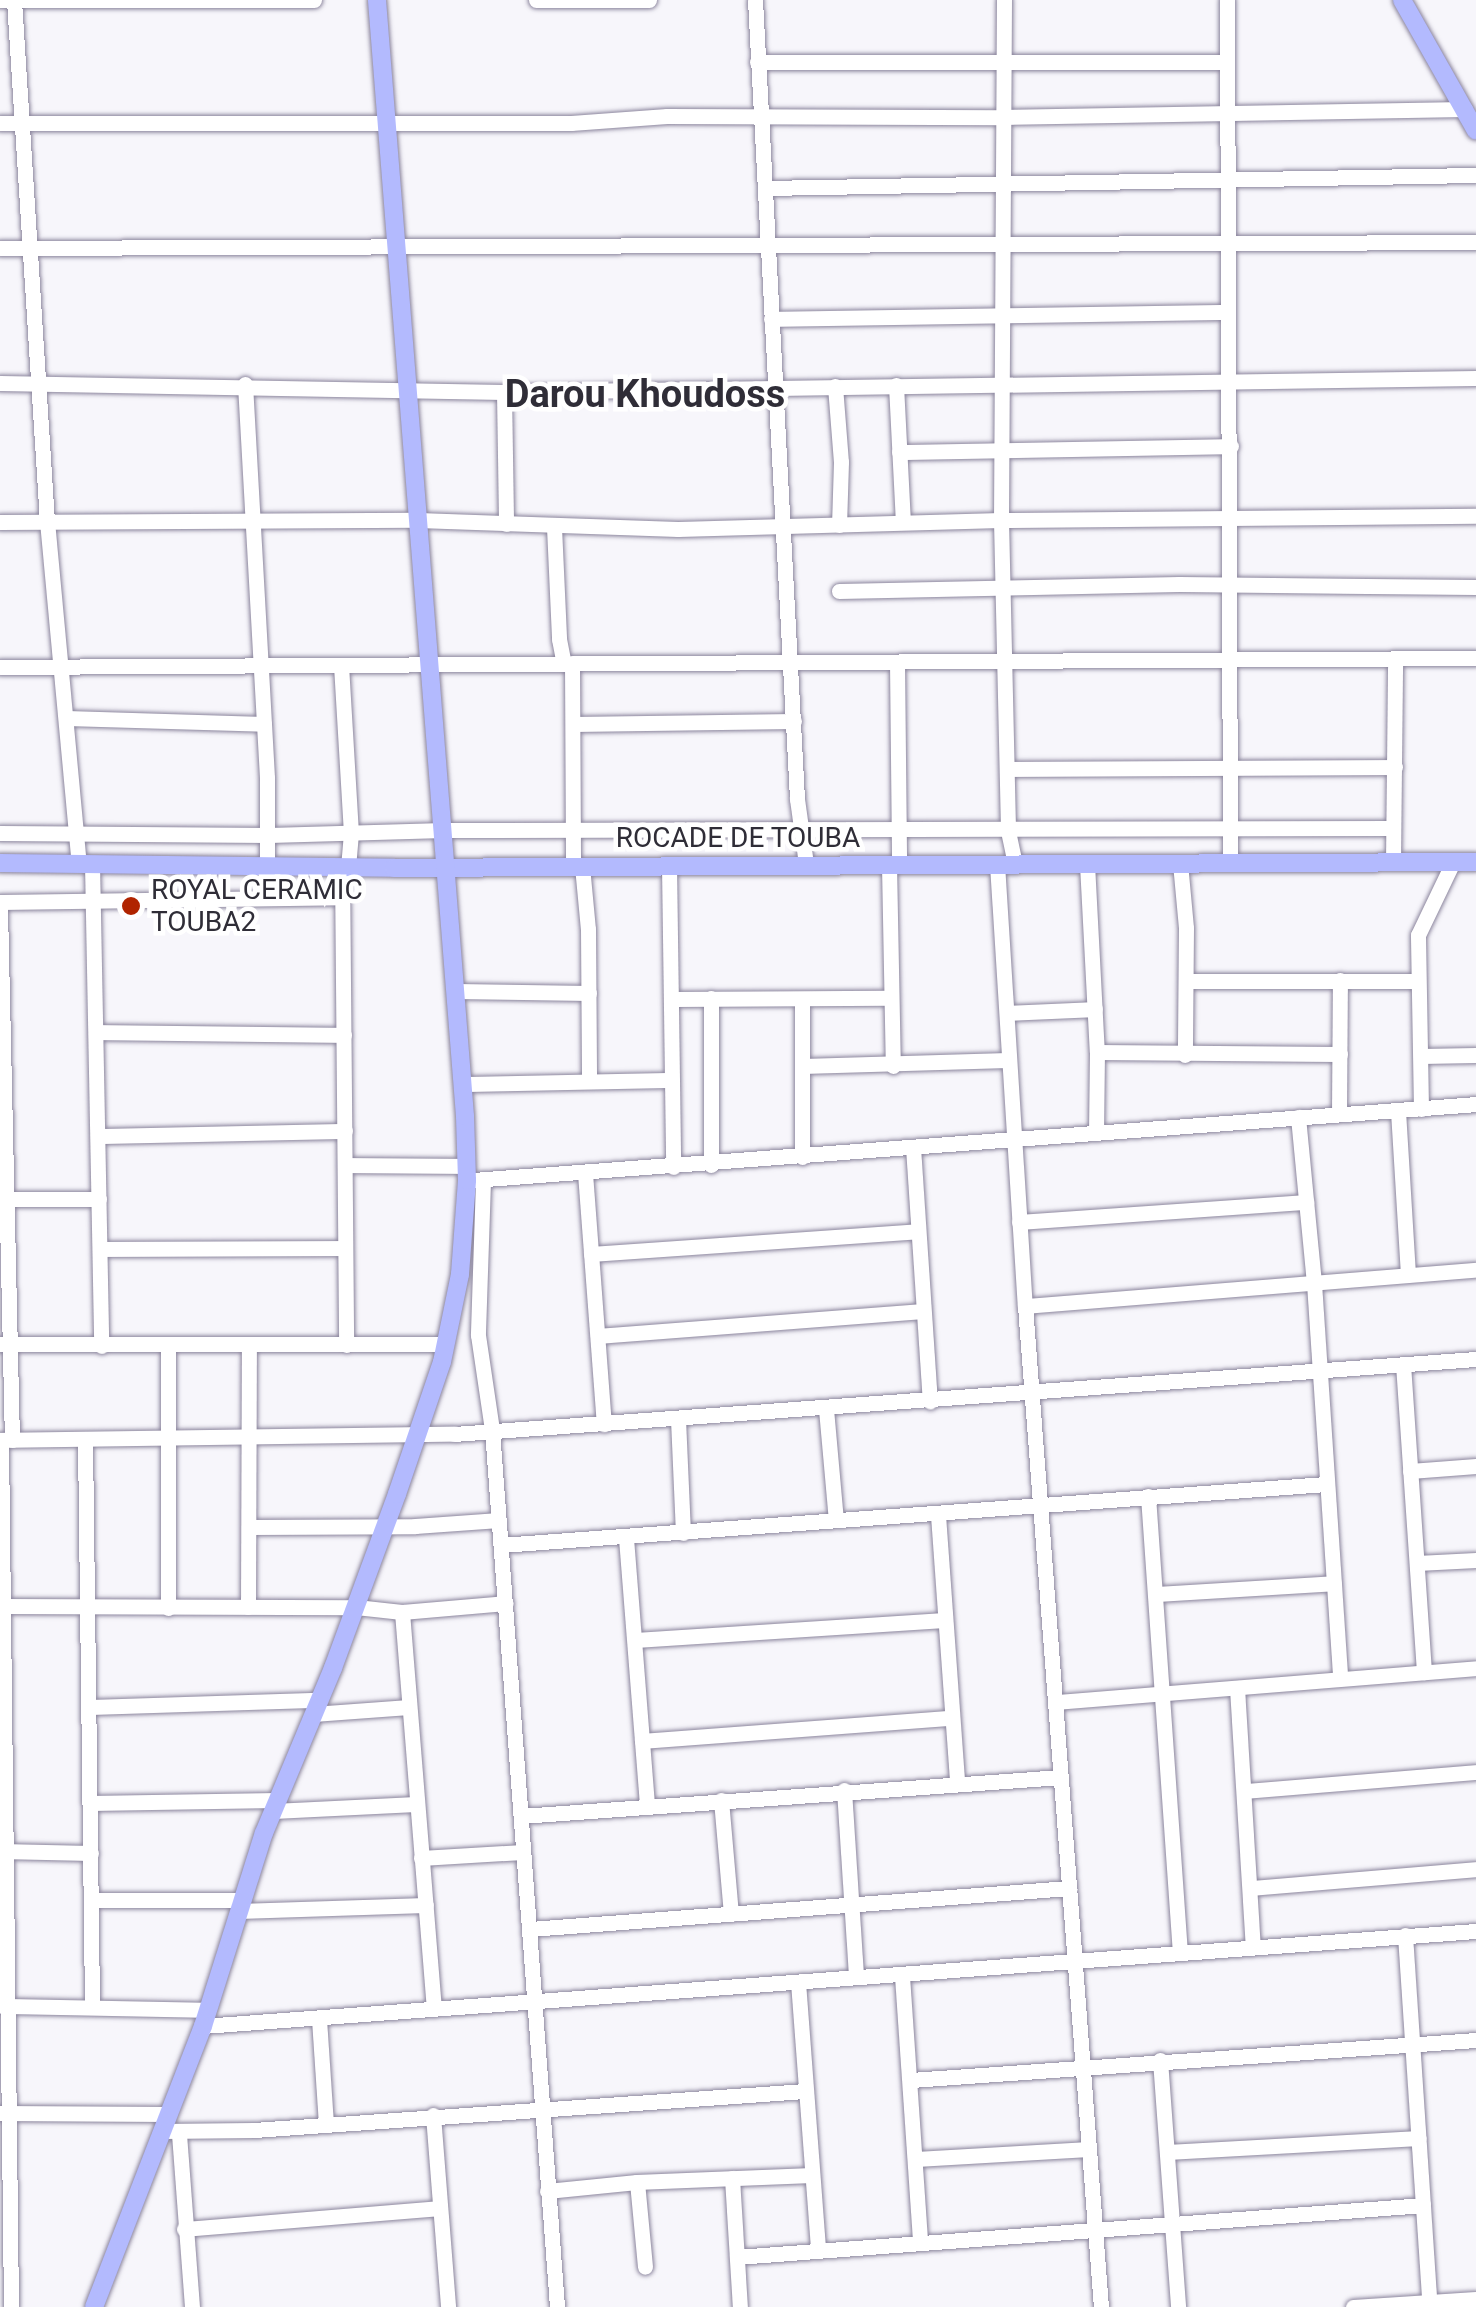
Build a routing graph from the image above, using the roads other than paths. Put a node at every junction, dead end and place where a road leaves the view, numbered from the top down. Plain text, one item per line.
1 (0, 0) edge
2 (14, 0) edge
3 (314, 0) edge
4 (378, 0) edge
5 (536, 0) edge
6 (605, 0) edge
7 (649, 0) edge
8 (755, 0) edge
9 (1004, 0) edge
10 (1226, 0) edge
11 (1402, 0) edge
12 (757, 62) junction
13 (1004, 62) junction
14 (1227, 62) junction
15 (1465, 109) junction
16 (1227, 111) junction
17 (762, 116) junction
18 (1003, 117) junction
19 (0, 123) edge
20 (21, 123) junction
21 (390, 124) junction
22 (1476, 130) edge
23 (1476, 174) edge
24 (1228, 180) junction
25 (1004, 183) junction
26 (765, 188) junction
27 (1476, 242) edge
28 (1228, 243) junction
29 (1004, 244) junction
30 (767, 245) junction
31 (396, 246) junction
32 (0, 248) edge
33 (29, 248) junction
34 (1228, 312) junction
35 (1004, 314) junction
36 (770, 319) junction
37 (1476, 378) edge
38 (1229, 379) junction
39 (39, 382) junction
40 (0, 383) edge
41 (1002, 383) junction
42 (246, 384) junction
43 (896, 385) junction
44 (774, 386) junction
45 (835, 386) junction
46 (407, 388) junction
47 (504, 392) junction
48 (1230, 446) junction
49 (1002, 447) junction
50 (899, 452) junction
51 (1476, 516) edge
52 (418, 520) junction
53 (1001, 520) junction
54 (1232, 520) junction
55 (47, 521) junction
56 (903, 521) junction
57 (0, 522) edge
58 (250, 522) junction
59 (506, 524) junction
60 (838, 524) junction
61 (554, 527) junction
62 (782, 528) junction
63 (1232, 584) junction
64 (1002, 587) junction
65 (1476, 587) edge
66 (839, 591) dead end
67 (1395, 658) junction
68 (1476, 658) edge
69 (1232, 660) junction
70 (1003, 661) junction
71 (790, 662) junction
72 (897, 662) junction
73 (431, 664) junction
74 (568, 664) junction
75 (262, 665) junction
76 (341, 665) junction
77 (61, 666) junction
78 (0, 667) edge
79 (66, 718) junction
80 (794, 721) junction
81 (264, 724) junction
82 (572, 724) junction
83 (1395, 767) junction
84 (1007, 770) junction
85 (1232, 770) junction
86 (1393, 828) junction
87 (74, 830) junction
88 (444, 830) junction
89 (1231, 830) junction
90 (900, 831) junction
91 (801, 832) junction
92 (1008, 832) junction
93 (0, 833) edge
94 (352, 833) junction
95 (573, 833) junction
96 (268, 836) junction
97 (1230, 862) junction
98 (1392, 862) junction
99 (1476, 862) edge
100 (0, 863) edge
101 (85, 863) junction
102 (1180, 863) junction
103 (806, 864) junction
104 (894, 864) junction
105 (1006, 864) junction
106 (1086, 864) junction
107 (1452, 864) junction
108 (267, 865) junction
109 (578, 866) junction
110 (669, 866) junction
111 (345, 867) junction
112 (447, 868) junction
113 (342, 897) junction
114 (93, 898) junction
115 (0, 905) edge
116 (1340, 980) junction
117 (1417, 980) junction
118 (1186, 981) junction
119 (456, 991) junction
120 (589, 993) junction
121 (711, 998) junction
122 (891, 998) junction
123 (673, 999) junction
124 (802, 999) junction
125 (1095, 1008) junction
126 (1006, 1013) junction
127 (97, 1032) junction
128 (344, 1036) junction
129 (1097, 1052) junction
130 (1340, 1054) junction
131 (1185, 1055) junction
132 (1420, 1056) junction
133 (1476, 1056) edge
134 (1008, 1060) junction
135 (802, 1066) junction
136 (892, 1066) junction
137 (672, 1080) junction
138 (589, 1082) junction
139 (462, 1084) junction
140 (1476, 1104) edge
141 (1421, 1109) junction
142 (1398, 1112) junction
143 (1339, 1114) junction
144 (1298, 1117) junction
145 (345, 1132) junction
146 (1096, 1132) junction
147 (98, 1136) junction
148 (1013, 1138) junction
149 (912, 1147) junction
150 (802, 1157) junction
151 (346, 1164) junction
152 (711, 1164) junction
153 (673, 1168) junction
154 (585, 1173) junction
155 (472, 1176) junction
156 (4, 1199) edge
157 (99, 1199) junction
158 (1306, 1202) junction
159 (1019, 1222) junction
160 (916, 1232) junction
161 (345, 1248) junction
162 (102, 1249) junction
163 (591, 1254) junction
164 (1476, 1270) edge
165 (1408, 1275) junction
166 (1314, 1284) junction
167 (1025, 1306) junction
168 (922, 1311) junction
169 (598, 1336) junction
170 (5, 1344) edge
171 (446, 1344) junction
172 (346, 1345) junction
173 (102, 1346) junction
174 (168, 1346) junction
175 (248, 1347) junction
176 (1476, 1359) edge
177 (1403, 1364) junction
178 (1320, 1369) junction
179 (1032, 1394) junction
180 (930, 1400) junction
181 (826, 1409) junction
182 (678, 1419) junction
183 (604, 1424) junction
184 (492, 1430) junction
185 (418, 1434) junction
186 (248, 1439) junction
187 (4, 1440) edge
188 (86, 1440) junction
189 (168, 1440) junction
190 (1476, 1466) edge
191 (1410, 1470) junction
192 (1326, 1484) junction
193 (1148, 1496) junction
194 (1041, 1505) junction
195 (938, 1516) junction
196 (1, 1520) edge
197 (499, 1520) junction
198 (836, 1520) junction
199 (386, 1523) junction
200 (250, 1526) junction
201 (683, 1533) junction
202 (626, 1538) junction
203 (501, 1545) junction
204 (1476, 1560) edge
205 (1416, 1563) junction
206 (1334, 1583) junction
207 (1156, 1594) junction
208 (506, 1603) junction
209 (2, 1606) edge
210 (248, 1607) junction
211 (356, 1607) junction
212 (168, 1608) junction
213 (89, 1609) junction
214 (402, 1612) junction
215 (944, 1620) junction
216 (635, 1640) junction
217 (1475, 1668) edge
218 (1424, 1672) junction
219 (1340, 1678) junction
220 (1237, 1688) junction
221 (1476, 1688) edge
222 (1162, 1693) junction
223 (1056, 1702) junction
224 (90, 1706) junction
225 (316, 1707) junction
226 (410, 1707) junction
227 (950, 1718) junction
228 (642, 1742) junction
229 (1476, 1772) edge
230 (1060, 1778) junction
231 (957, 1782) junction
232 (844, 1790) junction
233 (1245, 1791) junction
234 (721, 1800) junction
235 (90, 1803) junction
236 (416, 1804) junction
237 (647, 1804) junction
238 (275, 1806) junction
239 (520, 1816) junction
240 (3, 1851) edge
241 (91, 1852) junction
242 (523, 1852) junction
243 (421, 1858) junction
244 (1476, 1869) edge
245 (1069, 1888) junction
246 (1251, 1888) junction
247 (91, 1900) junction
248 (852, 1902) junction
249 (426, 1905) junction
250 (240, 1906) junction
251 (731, 1914) junction
252 (530, 1929) junction
253 (1476, 1931) edge
254 (1405, 1935) junction
255 (1253, 1946) junction
256 (1180, 1952) junction
257 (1075, 1962) junction
258 (902, 1976) junction
259 (856, 1977) junction
260 (798, 1982) junction
261 (536, 2000) junction
262 (4, 2006) edge
263 (92, 2006) junction
264 (434, 2008) junction
265 (205, 2018) junction
266 (319, 2018) junction
267 (1476, 2040) edge
268 (1412, 2044) junction
269 (1160, 2060) junction
270 (1084, 2068) junction
271 (911, 2080) junction
272 (804, 2090) junction
273 (544, 2108) junction
274 (4, 2113) edge
275 (433, 2115) junction
276 (326, 2125) junction
277 (170, 2126) junction
278 (1419, 2138) junction
279 (1089, 2150) junction
280 (1167, 2152) junction
281 (916, 2159) junction
282 (811, 2175) junction
283 (732, 2178) junction
284 (637, 2182) junction
285 (548, 2191) junction
286 (1423, 2205) junction
287 (439, 2208) junction
288 (1173, 2224) junction
289 (184, 2229) junction
290 (1095, 2230) junction
291 (920, 2240) junction
292 (818, 2249) junction
293 (737, 2257) junction
294 (645, 2266) dead end
295 (1476, 2299) edge
296 (1430, 2304) edge
297 (10, 2307) edge
298 (94, 2307) edge
299 (192, 2307) edge
300 (448, 2307) edge
301 (557, 2307) edge
302 (740, 2307) edge
303 (1101, 2307) edge
304 (1178, 2307) edge
305 (1353, 2307) edge

1 - 2 street
2 - 3 street
2 - 20 street
4 - 21 main road
5 - 6 street
6 - 7 street
8 - 12 street
9 - 13 street
10 - 14 street
11 - 15 main road
12 - 13 street
12 - 17 street
13 - 14 street
13 - 18 street
14 - 16 street
15 - 16 street
15 - 22 main road
16 - 18 street
16 - 24 street
17 - 18 street
17 - 21 street
17 - 26 street
18 - 25 street
19 - 20 street
20 - 21 street
20 - 33 street
21 - 31 main road
23 - 24 street
24 - 25 street
24 - 28 street
25 - 26 street
25 - 29 street
26 - 30 street
27 - 28 street
28 - 29 street
28 - 34 street
29 - 30 street
29 - 35 street
30 - 31 street
30 - 36 street
31 - 33 street
31 - 46 main road
32 - 33 street
33 - 39 street
34 - 35 street
34 - 38 street
35 - 36 street
35 - 41 street
36 - 44 street
37 - 38 street
38 - 41 street
38 - 48 street
39 - 40 street
39 - 42 street
39 - 55 street
41 - 43 street
41 - 49 street
42 - 46 street
42 - 58 street
43 - 45 street
43 - 50 street
44 - 45 street
44 - 47 street
44 - 62 street
45 - 60 street
46 - 47 street
46 - 52 main road
47 - 59 street
48 - 49 street
48 - 54 street
49 - 50 street
49 - 53 street
50 - 56 street
51 - 54 street
52 - 58 street
52 - 59 street
52 - 73 main road
53 - 54 street
53 - 56 street
53 - 64 street
54 - 63 street
55 - 57 street
55 - 58 street
55 - 77 street
56 - 60 street
58 - 75 street
59 - 61 street
60 - 62 street
61 - 62 street
61 - 74 street
62 - 71 street
63 - 64 street
63 - 65 street
63 - 69 street
64 - 66 street
64 - 70 street
67 - 68 street
67 - 69 street
67 - 83 street
69 - 70 street
69 - 85 street
70 - 72 street
70 - 84 street
71 - 72 street
71 - 74 street
71 - 80 street
72 - 90 street
73 - 74 street
73 - 76 street
73 - 88 main road
74 - 82 street
75 - 76 street
75 - 77 street
75 - 81 street
76 - 94 street
77 - 78 street
77 - 79 street
79 - 81 street
79 - 87 street
80 - 82 street
80 - 91 street
81 - 96 street
82 - 95 street
83 - 85 street
83 - 86 street
84 - 85 street
84 - 92 street
85 - 89 street
86 - 89 street
86 - 98 street
87 - 93 street
87 - 96 street
87 - 101 street
88 - 94 street
88 - 95 street
88 - 112 main road
89 - 92 street
89 - 97 street
90 - 91 street
90 - 92 street
90 - 104 street
91 - 95 street
91 - 103 street
92 - 105 street
94 - 96 street
94 - 111 street
95 - 109 street
96 - 108 street
97 - 98 main road, ROCADE DE TOUBA
97 - 102 main road, ROCADE DE TOUBA
98 - 107 main road, ROCADE DE TOUBA
99 - 107 main road, ROCADE DE TOUBA
100 - 101 main road, ROCADE DE TOUBA
101 - 108 main road, ROCADE DE TOUBA
101 - 114 street
102 - 106 main road, ROCADE DE TOUBA
102 - 118 street
103 - 104 main road, ROCADE DE TOUBA
103 - 110 main road, ROCADE DE TOUBA
104 - 105 main road, ROCADE DE TOUBA
104 - 122 street
105 - 106 main road, ROCADE DE TOUBA
105 - 126 street
106 - 125 street
107 - 117 street
108 - 111 main road, ROCADE DE TOUBA
109 - 110 main road, ROCADE DE TOUBA
109 - 112 main road, ROCADE DE TOUBA
109 - 120 street
110 - 123 street
111 - 112 main road, ROCADE DE TOUBA
111 - 113 street
112 - 119 main road
113 - 114 street
113 - 128 street
114 - 115 street
114 - 127 street
115 - 156 street
116 - 117 street
116 - 118 street
116 - 130 street
117 - 132 street
118 - 131 street
119 - 120 street
119 - 139 main road
120 - 138 street
121 - 123 street
121 - 124 street
121 - 152 street
122 - 124 street
122 - 136 street
123 - 137 street
124 - 135 street
125 - 126 street
125 - 129 street
126 - 134 street
127 - 128 street
127 - 147 street
128 - 145 street
129 - 131 street
129 - 146 street
130 - 131 street
130 - 143 street
132 - 133 street
132 - 141 street
134 - 136 street
134 - 148 street
135 - 136 street
135 - 150 street
137 - 138 street
137 - 153 street
138 - 139 street
139 - 155 main road
140 - 141 street
141 - 142 street
142 - 143 street
142 - 165 street
143 - 144 street
144 - 146 street
144 - 158 street
145 - 147 street
145 - 151 street
146 - 148 street
147 - 157 street
148 - 149 street
148 - 159 street
149 - 150 street
149 - 160 street
150 - 152 street
151 - 155 street
151 - 161 street
152 - 153 street
153 - 154 street
154 - 155 street
154 - 163 street
155 - 171 main road
155 - 184 street
156 - 157 street
156 - 170 street
157 - 162 street
158 - 159 street
158 - 166 street
159 - 167 street
160 - 163 street
160 - 168 street
161 - 162 street
161 - 172 street
162 - 173 street
163 - 169 street
164 - 165 street
165 - 166 street
166 - 167 street
166 - 178 street
167 - 179 street
168 - 169 street
168 - 180 street
169 - 183 street
170 - 173 street
170 - 187 street
171 - 172 street
171 - 185 main road
172 - 175 street
173 - 174 street
174 - 175 street
174 - 189 street
175 - 186 street
176 - 177 street
177 - 178 street
177 - 191 street
178 - 179 street
178 - 192 street
179 - 180 street
179 - 194 street
180 - 181 street
181 - 182 street
181 - 198 street
182 - 183 street
182 - 201 street
183 - 184 street
184 - 185 street
184 - 197 street
185 - 186 street
185 - 199 main road
186 - 189 street
186 - 200 street
187 - 188 street
187 - 196 street
188 - 189 street
188 - 213 street
189 - 212 street
190 - 191 street
191 - 205 street
192 - 193 street
192 - 206 street
193 - 194 street
193 - 207 street
194 - 195 street
194 - 223 street
195 - 198 street
195 - 215 street
196 - 209 street
197 - 199 street
197 - 203 street
198 - 201 street
199 - 200 street
199 - 211 main road
200 - 210 street
201 - 202 street
202 - 203 street
202 - 216 street
203 - 208 street
204 - 205 street
205 - 218 street
206 - 207 street
206 - 219 street
207 - 222 street
208 - 214 street
208 - 239 street
209 - 213 street
209 - 240 street
210 - 211 street
210 - 212 street
211 - 214 street
211 - 225 main road
212 - 213 street
213 - 224 street
214 - 226 street
215 - 216 street
215 - 227 street
216 - 228 street
217 - 218 street
217 - 221 street
218 - 219 street
219 - 220 street
220 - 222 street
220 - 233 street
222 - 223 street
222 - 256 street
223 - 230 street
224 - 225 street
224 - 235 street
225 - 226 street
225 - 238 main road
226 - 236 street
227 - 228 street
227 - 231 street
228 - 237 street
229 - 233 street
230 - 231 street
230 - 245 street
231 - 232 street
232 - 234 street
232 - 248 street
233 - 246 street
234 - 237 street
234 - 251 street
235 - 238 street
235 - 241 street
236 - 238 street
236 - 243 street
237 - 239 street
238 - 250 main road
239 - 242 street
240 - 241 street
240 - 262 street
241 - 247 street
242 - 243 street
242 - 252 street
243 - 249 street
244 - 246 street
245 - 248 street
245 - 257 street
246 - 255 street
247 - 250 street
247 - 263 street
248 - 251 street
248 - 259 street
249 - 250 street
249 - 264 street
250 - 265 main road
251 - 252 street
252 - 261 street
253 - 254 street
254 - 255 street
254 - 268 street
255 - 256 street
256 - 257 street
257 - 258 street
257 - 270 street
258 - 259 street
258 - 271 street
259 - 260 street
260 - 261 street
260 - 272 street
261 - 264 street
261 - 273 street
262 - 263 street
262 - 274 street
263 - 265 street
264 - 266 street
265 - 266 street
265 - 277 main road
266 - 276 street
267 - 268 street
268 - 269 street
268 - 278 street
269 - 270 street
269 - 280 street
270 - 271 street
270 - 279 street
271 - 281 street
272 - 273 street
272 - 282 street
273 - 275 street
273 - 285 street
274 - 277 street
274 - 297 street
275 - 276 street
275 - 287 street
276 - 277 street
277 - 289 street
277 - 298 main road
278 - 280 street
278 - 286 street
279 - 281 street
279 - 290 street
280 - 288 street
281 - 291 street
282 - 283 street
282 - 292 street
283 - 284 street
283 - 293 street
284 - 285 street
284 - 294 street
285 - 301 street
286 - 288 street
286 - 296 street
287 - 289 street
287 - 300 street
288 - 290 street
288 - 304 street
289 - 299 street
290 - 291 street
290 - 303 street
291 - 292 street
292 - 293 street
293 - 302 street
295 - 296 street
296 - 305 street

